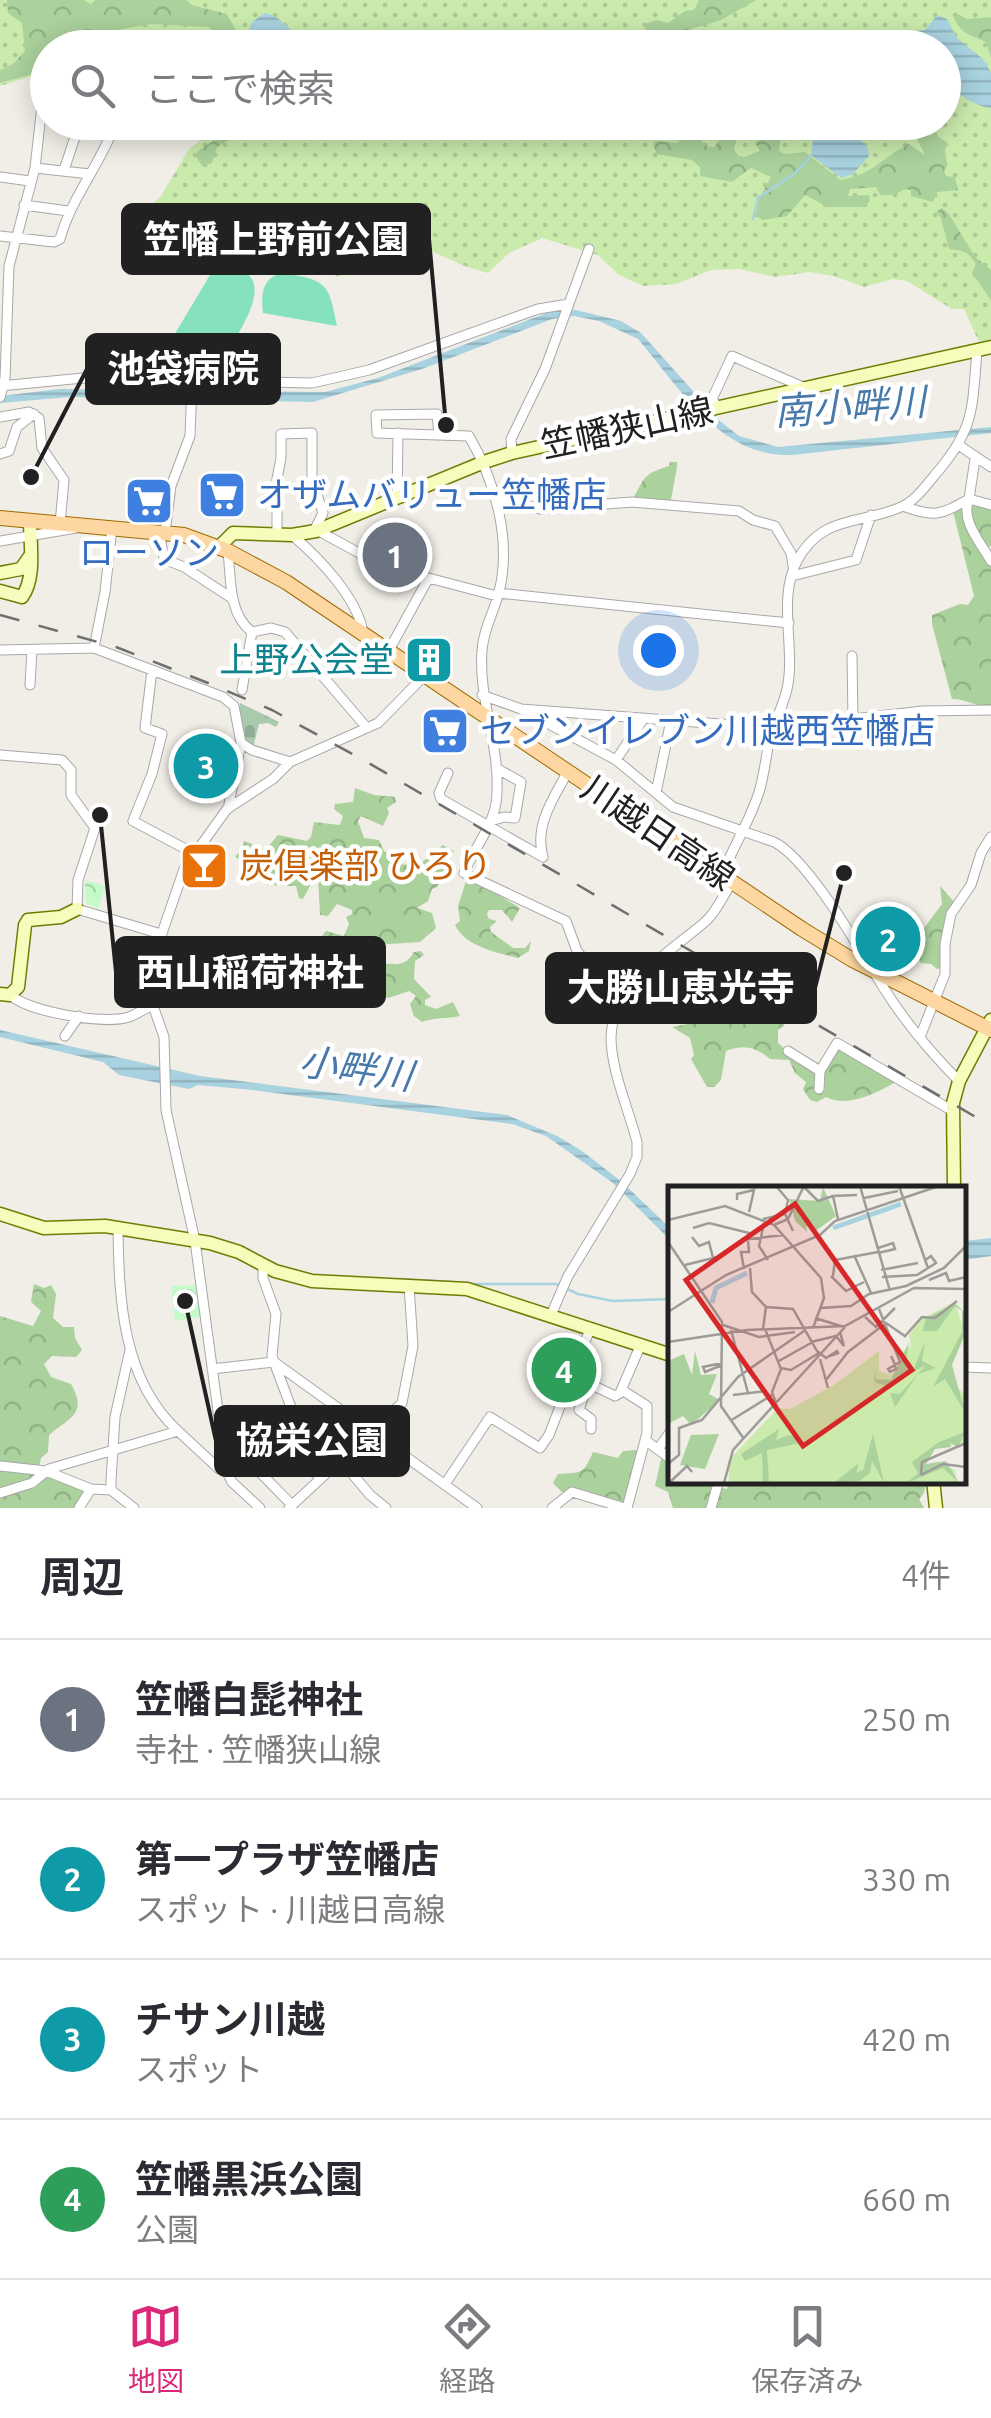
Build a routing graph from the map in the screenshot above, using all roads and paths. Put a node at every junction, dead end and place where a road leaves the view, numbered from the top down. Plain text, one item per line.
1 (38, 140) edge
2 (74, 140) edge
3 (110, 140) edge
4 (36, 168) junction
5 (64, 170) junction
6 (90, 174) junction
7 (0, 177) edge
8 (30, 181) junction
9 (24, 205) junction
10 (68, 211) junction
11 (0, 236) edge
12 (16, 238) junction
13 (589, 249) dead end
14 (4, 290) edge
15 (568, 306) junction
16 (4, 308) edge
17 (984, 349) edge
18 (192, 384) junction
19 (806, 389) junction
20 (2, 390) edge
21 (717, 409) junction
22 (34, 414) junction
23 (0, 417) edge
24 (398, 433) junction
25 (439, 434) junction
26 (960, 446) junction
27 (0, 454) edge
28 (512, 454) junction
29 (975, 459) junction
30 (484, 462) junction
31 (991, 467) edge
32 (494, 497) junction
33 (397, 498) junction
34 (969, 499) junction
35 (991, 505) edge
36 (903, 506) junction
37 (871, 515) junction
38 (0, 518) edge
39 (30, 521) junction
40 (60, 524) junction
41 (81, 525) junction
42 (112, 528) junction
43 (162, 531) junction
44 (316, 531) junction
45 (277, 535) junction
46 (292, 536) junction
47 (30, 538) junction
48 (0, 541) edge
49 (224, 549) junction
50 (31, 554) junction
51 (991, 560) edge
52 (0, 572) edge
53 (793, 572) junction
54 (428, 579) junction
55 (0, 591) edge
56 (498, 595) junction
57 (233, 598) junction
58 (789, 623) junction
59 (252, 632) junction
60 (363, 635) junction
61 (94, 648) junction
62 (0, 650) edge
63 (32, 650) junction
64 (388, 652) junction
65 (852, 656) dead end
66 (152, 670) junction
67 (424, 676) junction
68 (30, 685) dead end
69 (242, 690) dead end
70 (482, 695) junction
71 (521, 709) junction
72 (991, 710) edge
73 (487, 717) junction
74 (644, 718) junction
75 (671, 720) junction
76 (853, 720) junction
77 (367, 728) junction
78 (773, 728) junction
79 (242, 743) junction
80 (0, 755) edge
81 (616, 760) junction
82 (290, 762) junction
83 (496, 768) junction
84 (448, 773) dead end
85 (568, 773) junction
86 (656, 793) junction
87 (228, 809) junction
88 (490, 823) junction
89 (740, 832) junction
90 (991, 836) edge
91 (194, 852) junction
92 (727, 879) junction
93 (77, 909) junction
94 (161, 934) junction
95 (874, 971) junction
96 (5, 995) edge
97 (935, 1002) junction
98 (620, 1003) junction
99 (151, 1006) junction
100 (79, 1016) junction
101 (990, 1026) edge
102 (65, 1036) dead end
103 (920, 1037) junction
104 (788, 1051) dead end
105 (820, 1071) junction
106 (958, 1081) junction
107 (819, 1090) dead end
108 (951, 1110) junction
109 (954, 1186) edge
110 (0, 1214) edge
111 (118, 1228) junction
112 (195, 1241) junction
113 (263, 1266) junction
114 (409, 1285) junction
115 (551, 1315) junction
116 (590, 1329) junction
117 (641, 1344) junction
118 (130, 1350) junction
119 (668, 1354) edge
120 (274, 1362) junction
121 (966, 1367) edge
122 (991, 1368) edge
123 (212, 1369) junction
124 (622, 1390) junction
125 (301, 1423) junction
126 (591, 1429) dead end
127 (178, 1431) junction
128 (370, 1433) junction
129 (668, 1435) edge
130 (285, 1440) junction
131 (645, 1440) junction
132 (113, 1448) junction
133 (237, 1449) junction
134 (658, 1449) junction
135 (223, 1453) junction
136 (668, 1457) edge
137 (338, 1459) junction
138 (0, 1466) edge
139 (226, 1470) junction
140 (46, 1471) junction
141 (319, 1477) junction
142 (718, 1483) edge
143 (934, 1483) edge
144 (445, 1484) junction
145 (91, 1489) junction
146 (111, 1490) junction
147 (0, 1493) edge
148 (290, 1506) edge
149 (79, 1508) edge
150 (134, 1508) edge
151 (260, 1508) edge
152 (386, 1508) edge
153 (477, 1508) edge
154 (552, 1508) edge
155 (626, 1508) edge
156 (711, 1508) edge
157 (936, 1508) edge

1 - 4 street
2 - 5 street
3 - 6 street
4 - 5 street
4 - 8 street
5 - 6 street
6 - 10 street
7 - 8 street
8 - 9 street
9 - 10 street
9 - 12 street
10 - 12 street
11 - 12 street
12 - 14 street
13 - 15 street
14 - 16 street
15 - 18 street
15 - 28 street
16 - 20 street
17 - 19 street, 笠幡狭山線
17 - 26 street
18 - 20 street
18 - 43 street
19 - 21 street, 笠幡狭山線
19 - 21 street
21 - 28 street, 笠幡狭山線
22 - 23 street
22 - 27 street
22 - 40 street
24 - 25 street
24 - 25 street
24 - 33 street
25 - 30 street
26 - 29 street
26 - 36 street
28 - 30 street, 笠幡狭山線
29 - 31 street
29 - 34 street
30 - 32 street
30 - 33 street, 笠幡狭山線
32 - 53 street
32 - 56 street
33 - 44 street, 笠幡狭山線
34 - 35 street
34 - 36 street
34 - 51 street
36 - 37 street
37 - 53 street
37 - 53 street
38 - 39 main road, 川越日高線
39 - 40 main road, 川越日高線
39 - 47 street
40 - 41 main road, 川越日高線
41 - 42 main road, 川越日高線
41 - 47 street
42 - 43 main road, 川越日高線
42 - 61 street
43 - 49 main road, 川越日高線
43 - 57 street
44 - 45 street
44 - 46 street, 笠幡狭山線
44 - 54 street
45 - 46 street, 笠幡狭山線
45 - 49 street, 笠幡狭山線
46 - 60 street
47 - 48 street
47 - 50 street
49 - 57 street
49 - 60 main road, 川越日高線
50 - 52 street
50 - 55 street
53 - 58 street
54 - 56 street
54 - 64 street
56 - 58 street
56 - 70 street
57 - 59 street
58 - 78 street
59 - 69 street
59 - 77 street
60 - 64 main road, 川越日高線
61 - 63 street
61 - 66 street
62 - 63 street
63 - 68 street
64 - 67 main road, 川越日高線
65 - 76 street
66 - 79 street
66 - 91 street
67 - 73 main road, 川越日高線
67 - 77 street
70 - 71 street
70 - 73 street
71 - 74 street
71 - 81 street
72 - 76 street
73 - 83 street
73 - 85 main road, 川越日高線
74 - 75 street
74 - 81 street
75 - 78 street
75 - 86 street
76 - 78 street
77 - 82 street
78 - 89 street
79 - 82 street
79 - 87 street
80 - 93 street
81 - 86 street
82 - 87 street
83 - 88 street
83 - 88 street
84 - 88 street
85 - 88 street
85 - 92 main road, 川越日高線
86 - 89 street
87 - 91 street
88 - 98 street
89 - 92 street
89 - 95 street
90 - 97 street
91 - 94 street
92 - 95 main road, 川越日高線
92 - 98 street
93 - 94 street
93 - 96 street
94 - 99 street
95 - 97 main road, 川越日高線
95 - 103 street
96 - 100 street
97 - 101 main road, 川越日高線
97 - 103 street
98 - 115 street
99 - 100 street
99 - 112 street
100 - 102 street
101 - 106 street
103 - 106 street
104 - 105 street
105 - 107 street
105 - 108 street
106 - 108 street
108 - 109 street
110 - 111 street
111 - 112 street
111 - 118 street
112 - 113 street
112 - 123 street
113 - 114 street
113 - 120 street
114 - 115 street
114 - 128 street
115 - 116 street
116 - 117 street
116 - 144 street
117 - 119 street
117 - 124 street
118 - 127 street
118 - 132 street
120 - 123 street
120 - 125 street
120 - 128 street
121 - 122 street
123 - 135 street
124 - 126 street
124 - 131 street
125 - 130 street
125 - 137 street
127 - 132 street
127 - 139 street
128 - 137 street
128 - 144 street
129 - 134 street
130 - 133 street
130 - 141 street
131 - 134 street
131 - 155 street
132 - 140 street
132 - 146 street
133 - 135 street
133 - 148 street
134 - 136 street
135 - 139 street
137 - 141 street
137 - 152 street
138 - 140 street
139 - 151 street
140 - 145 street
140 - 147 street
141 - 148 street
142 - 156 street
143 - 157 street
144 - 153 street
145 - 146 street
145 - 149 street
146 - 150 street
154 - 155 street

